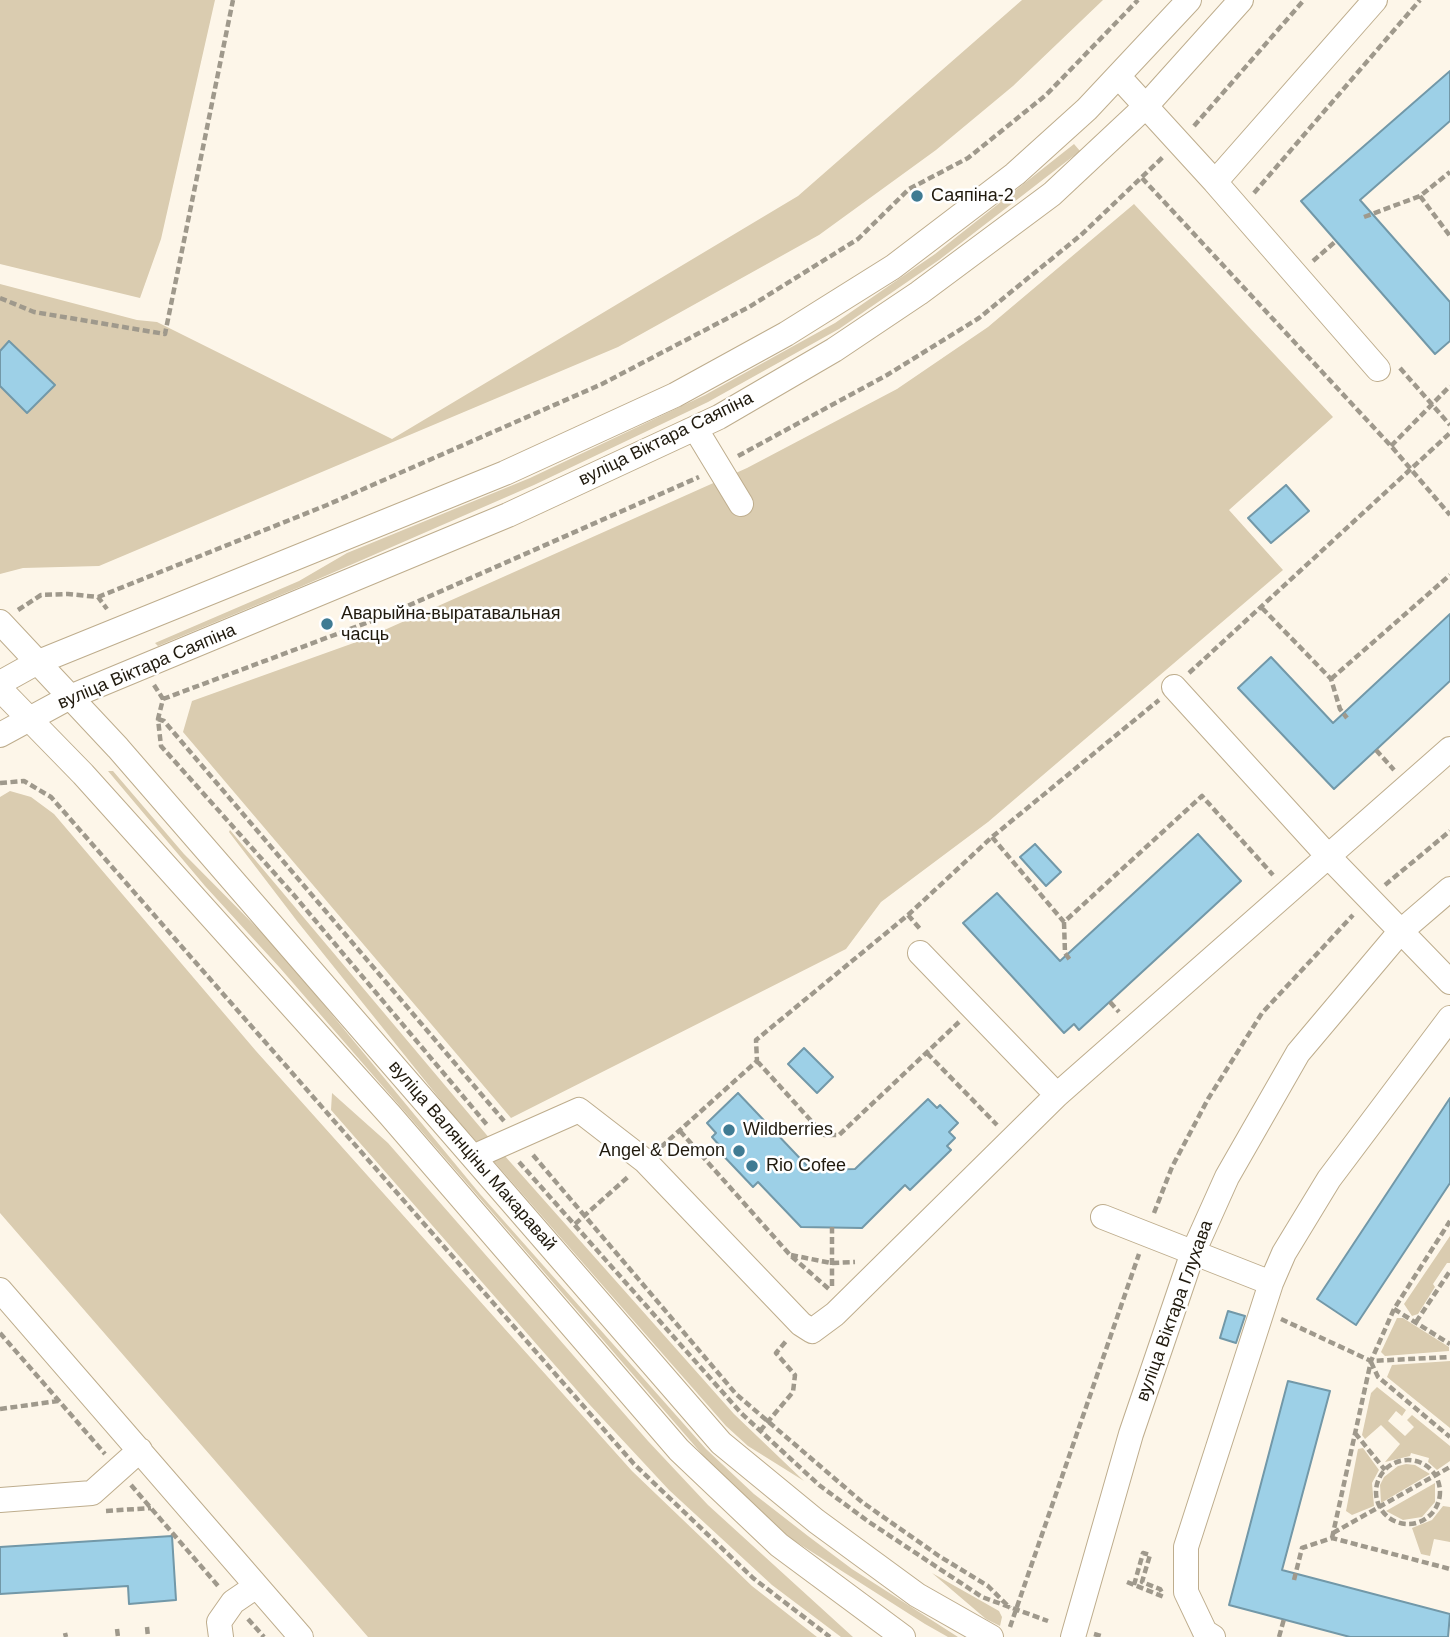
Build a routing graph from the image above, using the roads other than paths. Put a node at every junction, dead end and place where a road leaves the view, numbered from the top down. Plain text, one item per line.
1 (1189, 0) edge
2 (1241, 0) edge
3 (1375, 0) edge
4 (1119, 77) junction
5 (1145, 107) junction
6 (1215, 182) junction
7 (1378, 369) dead end
8 (695, 428) junction
9 (741, 504) dead end
10 (0, 622) edge
11 (36, 663) junction
12 (0, 683) edge
13 (1174, 687) dead end
14 (0, 689) edge
15 (70, 697) junction
16 (31, 719) junction
17 (0, 735) edge
18 (1450, 750) edge
19 (1327, 855) junction
20 (1450, 889) edge
21 (1400, 932) junction
22 (923, 944) road end
23 (1450, 982) edge
24 (1450, 1017) edge
25 (1057, 1095) junction
26 (473, 1157) junction
27 (1103, 1217) dead end
28 (1192, 1255) junction
29 (1271, 1283) junction
30 (0, 1290) edge
31 (140, 1450) junction
32 (0, 1500) edge
33 (255, 1587) junction
34 (999, 1635) edge
35 (221, 1637) edge
36 (302, 1637) edge
37 (903, 1637) edge
38 (1073, 1637) edge
39 (1213, 1637) edge

1 - 4 street, вуліца Віктара Саяпіна
2 - 5 street, вуліца Віктара Саяпіна
3 - 6 street
4 - 5 street
4 - 11 street, вуліца Віктара Саяпіна
5 - 6 street
5 - 8 street, вуліца Віктара Саяпіна
6 - 7 street
8 - 9 street
8 - 15 street, вуліца Віктара Саяпіна
10 - 11 street, вуліца Валянціны Макаравай
11 - 12 street, вуліца Віктара Саяпіна
11 - 15 street, вуліца Валянціны Макаравай
13 - 19 street
14 - 16 street, вуліца Валянціны Макаравай
15 - 16 street, вуліца Віктара Саяпіна
15 - 26 street, вуліца Валянціны Макаравай
16 - 17 street, вуліца Віктара Саяпіна
16 - 37 street, вуліца Валянціны Макаравай
18 - 19 street
19 - 21 street
19 - 25 street
20 - 21 street, вуліца Віктара Глухава
21 - 23 street
21 - 28 street, вуліца Віктара Глухава
22 - 25 street
24 - 29 street
25 - 26 street
26 - 34 street, вуліца Валянціны Макаравай
27 - 28 street
28 - 29 street
28 - 38 street, вуліца Віктара Глухава
29 - 39 street
30 - 31 street
31 - 32 street
31 - 33 street
33 - 35 street
33 - 36 street

